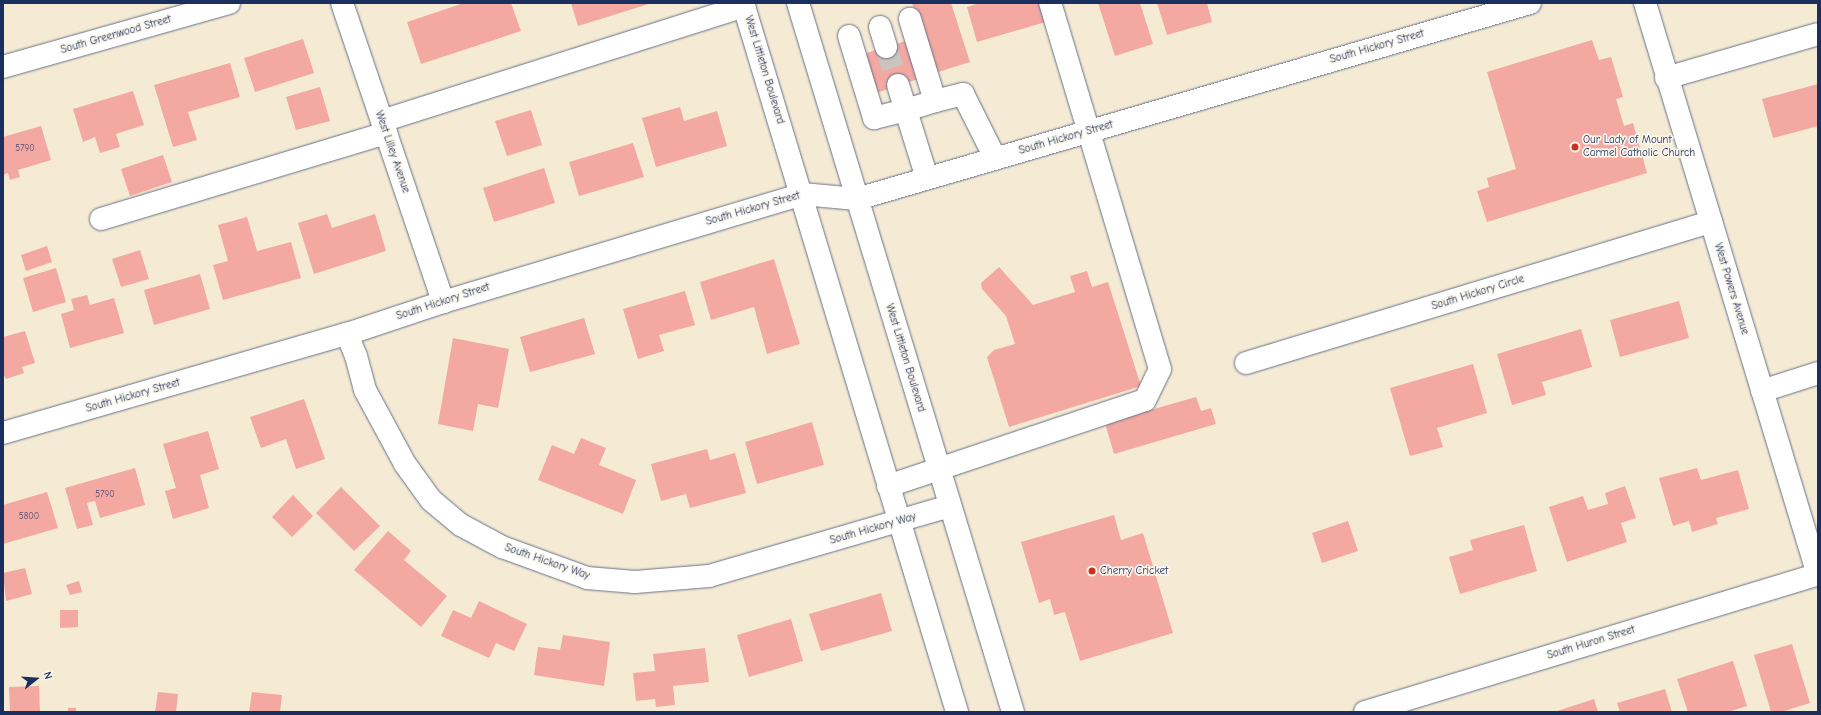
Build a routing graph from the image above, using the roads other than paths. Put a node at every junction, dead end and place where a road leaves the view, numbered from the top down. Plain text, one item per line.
1 (229, 3) edge
2 (342, 3) edge
3 (798, 3) edge
4 (1050, 3) edge
5 (1530, 3) edge
6 (1645, 3) edge
7 (744, 4) edge
8 (910, 19) dead end
9 (1818, 34) edge
10 (849, 36) dead end
11 (3, 67) edge
12 (1666, 78) junction
13 (898, 85) tunnel mouth
14 (935, 101) junction
15 (906, 110) junction
16 (384, 127) junction
17 (1089, 131) junction
18 (995, 158) junction
19 (927, 178) junction
20 (802, 194) junction
21 (857, 199) junction
22 (101, 219) dead end
23 (1711, 222) junction
24 (443, 302) junction
25 (347, 334) junction
26 (1246, 363) dead end
27 (1818, 373) edge
28 (1762, 391) junction
29 (3, 433) edge
30 (939, 469) junction
31 (888, 486) junction
32 (950, 506) junction
33 (899, 522) junction
34 (1818, 574) edge
35 (957, 712) edge
36 (1014, 712) edge
37 (1364, 712) edge

1 - 11 street, South Greenwood Street
2 - 16 street, West Lilley Avenue
3 - 21 street, West Littleton Boulevard
4 - 17 street
5 - 17 street, South Hickory Street
6 - 12 street, West Powers Avenue
7 - 16 street
7 - 20 street, West Littleton Boulevard
8 - 14 street
9 - 12 street
10 - 15 street
12 - 23 street, West Powers Avenue
13 - 15 street
14 - 15 street
14 - 18 street
15 - 19 street
16 - 22 street
16 - 24 street, West Lilley Avenue
17 - 18 street, South Hickory Street
17 - 30 street
18 - 19 street, South Hickory Street
19 - 21 street, South Hickory Street
20 - 21 street, South Hickory Street
20 - 24 street, South Hickory Street
20 - 31 street, West Littleton Boulevard
21 - 30 street, West Littleton Boulevard
23 - 26 street, South Hickory Circle
23 - 28 street, West Powers Avenue
24 - 25 street, South Hickory Street
25 - 29 street, South Hickory Street
25 - 33 street, South Hickory Way
27 - 28 street
28 - 34 street, West Powers Avenue
30 - 31 street
30 - 32 street, West Littleton Boulevard
31 - 33 street, West Littleton Boulevard
32 - 33 street, South Hickory Way
32 - 36 street, West Littleton Boulevard
33 - 35 street, West Littleton Boulevard
34 - 37 street, South Huron Street

